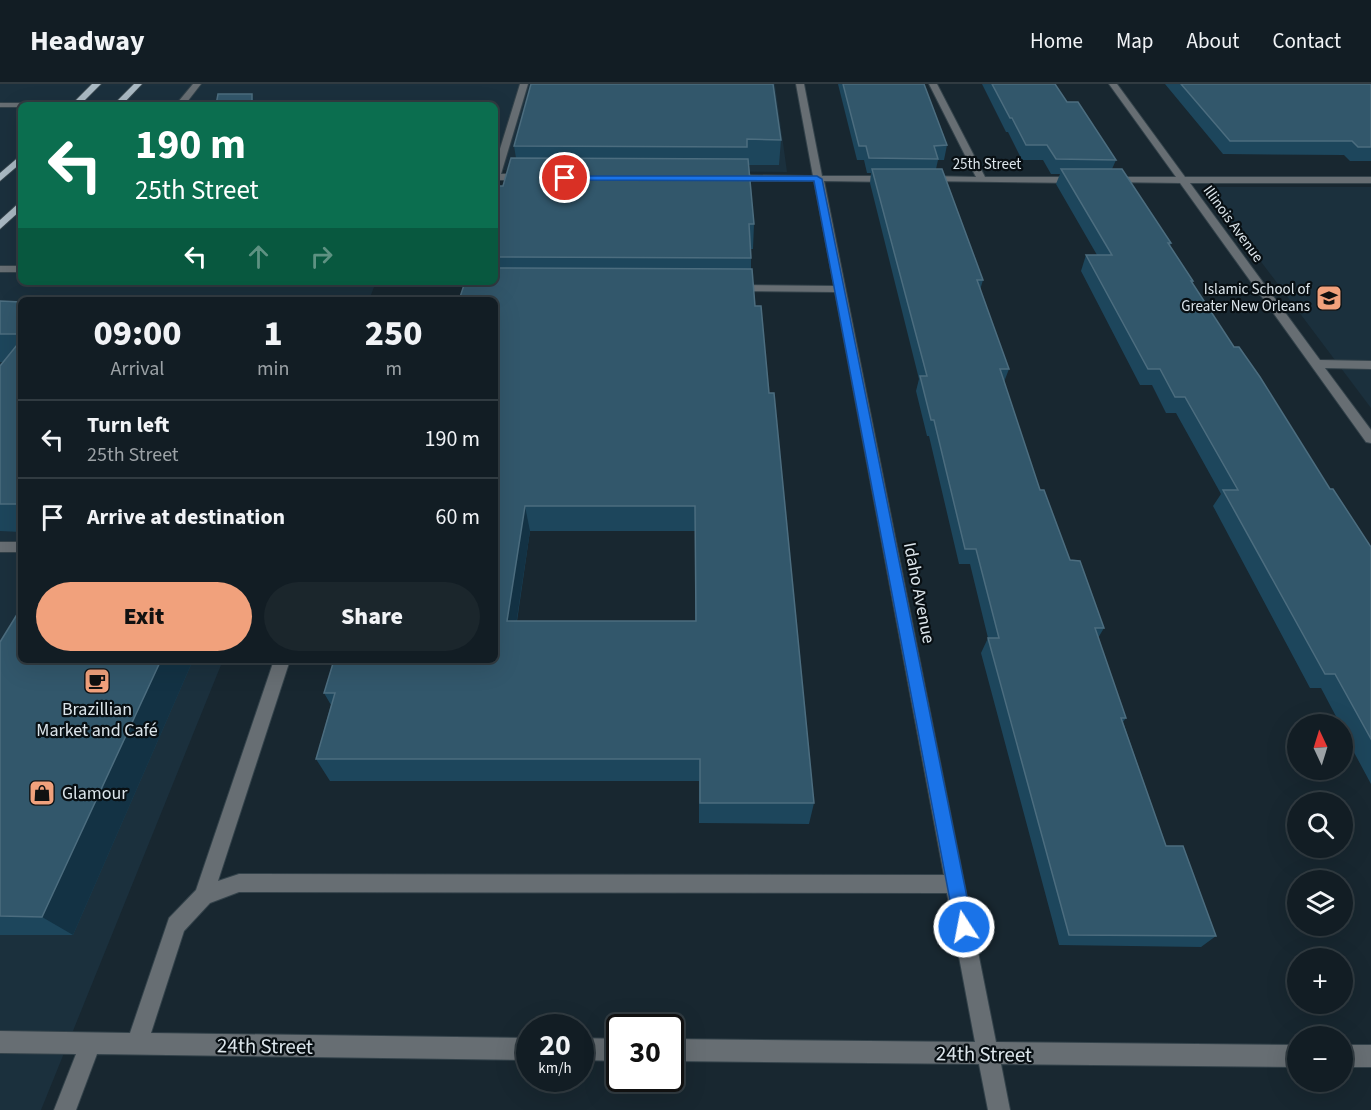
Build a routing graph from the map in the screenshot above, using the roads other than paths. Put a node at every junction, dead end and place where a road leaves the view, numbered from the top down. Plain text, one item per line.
1 (97, 84) edge
2 (138, 84) edge
3 (197, 84) edge
4 (524, 84) edge
5 (800, 84) edge
6 (933, 84) edge
7 (1113, 84) edge
8 (78, 102) edge
9 (120, 102) edge
10 (182, 102) edge
11 (0, 105) edge
12 (18, 105) edge
13 (18, 161) edge
14 (498, 170) edge
15 (498, 177) edge
16 (532, 177) edge
17 (0, 178) edge
18 (722, 178) edge
19 (817, 179) junction
20 (899, 179) edge
21 (911, 179) edge
22 (982, 179) junction
23 (1088, 180) edge
24 (1100, 180) edge
25 (1182, 180) junction
26 (1371, 180) edge
27 (18, 207) edge
28 (0, 226) edge
29 (0, 269) edge
30 (18, 269) edge
31 (723, 288) edge
32 (839, 289) junction
33 (1316, 364) junction
34 (1371, 365) edge
35 (1371, 439) edge
36 (0, 547) edge
37 (18, 547) edge
38 (281, 663) edge
39 (956, 884) junction
40 (204, 896) junction
41 (0, 1042) edge
42 (91, 1043) junction
43 (136, 1044) junction
44 (516, 1049) edge
45 (684, 1050) edge
46 (989, 1054) junction
47 (1287, 1056) edge
48 (1353, 1056) edge
49 (1371, 1056) edge
50 (65, 1110) edge
51 (999, 1110) edge

1 - 8 main road
2 - 9 main road
3 - 10 street
4 - 14 street
5 - 19 street, Idaho Avenue
6 - 22 street
7 - 25 street, Illinois Avenue
11 - 12 street
13 - 17 main road
15 - 16 street
18 - 19 street
19 - 20 street
19 - 32 street, Idaho Avenue
21 - 22 street, 25th Street
22 - 23 street, 25th Street
24 - 25 street
25 - 26 street
25 - 33 street, Illinois Avenue
27 - 28 main road
29 - 30 street
31 - 32 street
32 - 39 street, Idaho Avenue
33 - 34 street
33 - 35 street, Illinois Avenue
36 - 37 street
38 - 40 street
39 - 40 street
39 - 46 street, Idaho Avenue
40 - 43 street
41 - 42 street, 24th Street
42 - 43 street, 24th Street
42 - 50 street
43 - 44 street, 24th Street
45 - 46 street, 24th Street
46 - 47 street, 24th Street
46 - 51 street, Idaho Avenue
48 - 49 street

